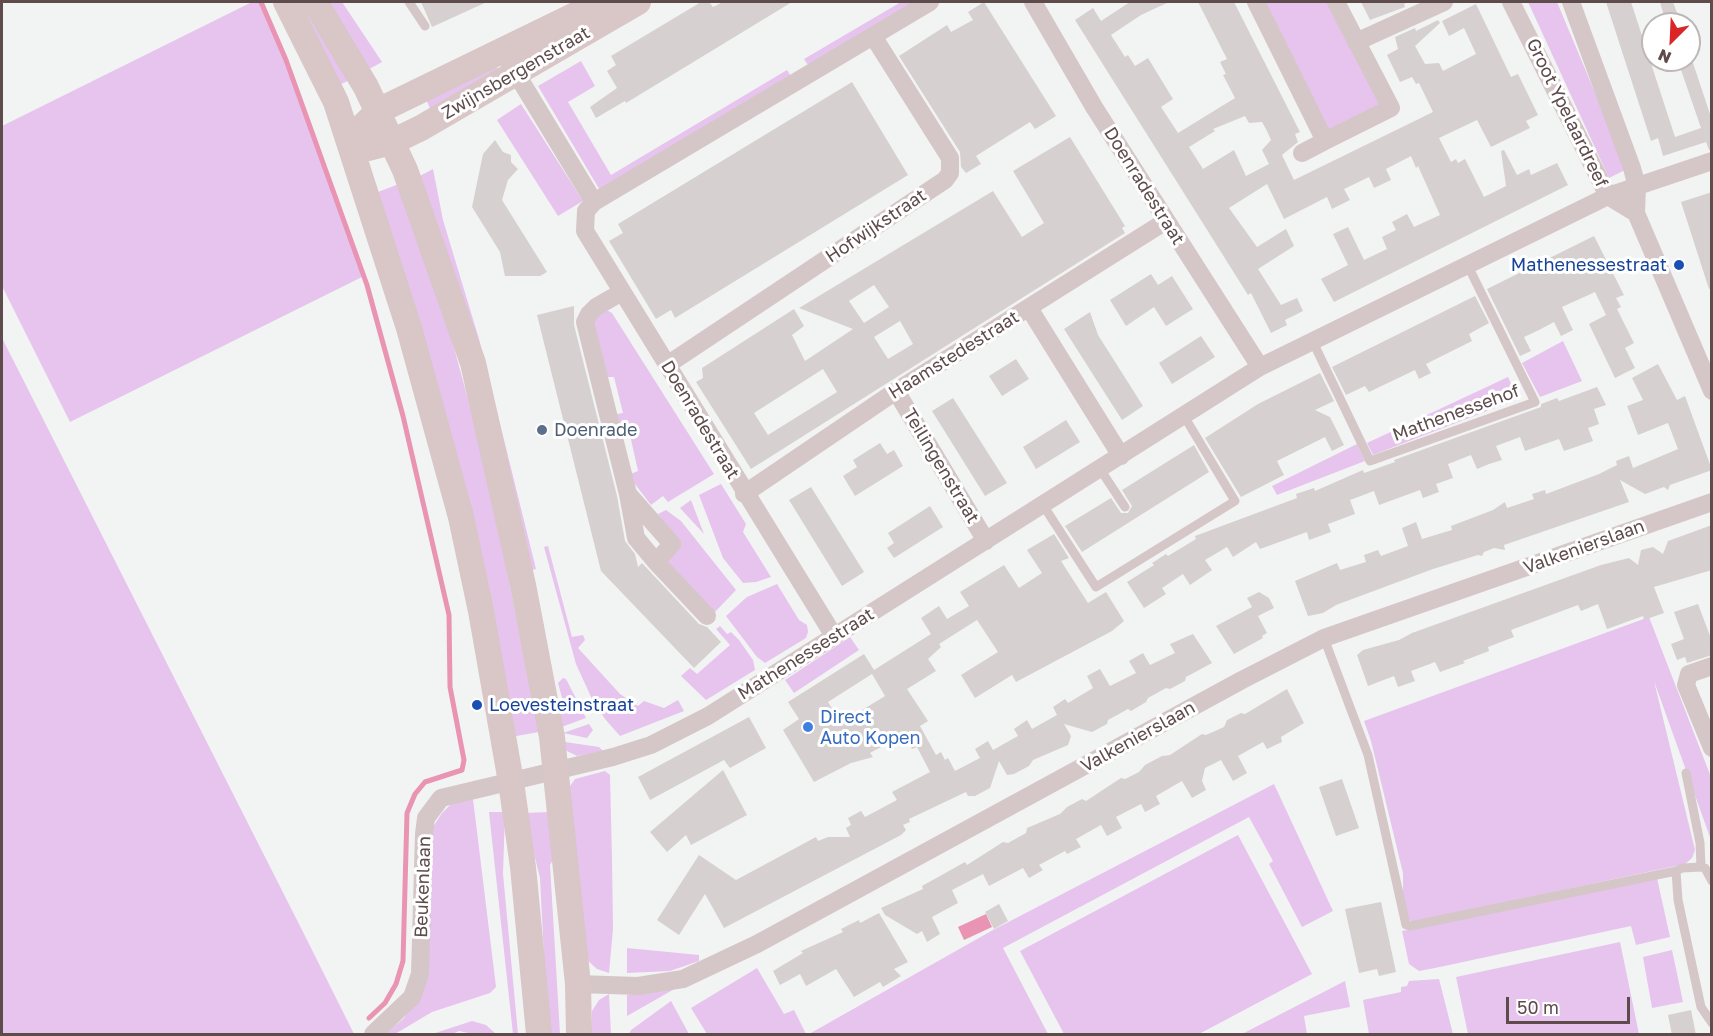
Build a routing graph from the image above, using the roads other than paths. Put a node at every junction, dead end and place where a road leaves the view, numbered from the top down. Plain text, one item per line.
1 (286, 2) edge
2 (315, 2) edge
3 (408, 2) edge
4 (602, 2) edge
5 (638, 2) edge
6 (930, 2) edge
7 (1256, 2) edge
8 (1336, 2) edge
9 (1444, 2) edge
10 (1511, 2) edge
11 (1571, 2) edge
12 (1041, 4) edge
13 (425, 26) dead end
14 (873, 36) junction
15 (1356, 42) junction
16 (502, 50) junction
17 (515, 73) junction
18 (378, 111) junction
19 (1324, 141) junction
20 (392, 142) junction
21 (351, 146) junction
22 (1302, 153) dead end
23 (1712, 161) edge
24 (1637, 187) junction
25 (1608, 196) junction
26 (594, 202) junction
27 (1636, 213) junction
28 (1166, 221) junction
29 (1468, 266) junction
30 (622, 292) junction
31 (1029, 308) junction
32 (1313, 342) junction
33 (667, 365) junction
34 (1260, 367) junction
35 (896, 391) junction
36 (1712, 391) edge
37 (1184, 416) junction
38 (1121, 456) junction
39 (1100, 469) junction
40 (744, 494) junction
41 (1712, 502) edge
42 (1043, 505) junction
43 (1125, 507) dead end
44 (986, 540) junction
45 (707, 616) dead end
46 (834, 636) junction
47 (1324, 638) junction
48 (1712, 666) edge
49 (1712, 748) edge
50 (556, 771) junction
51 (1686, 773) dead end
52 (511, 782) junction
53 (1701, 867) junction
54 (1676, 871) junction
55 (1712, 881) edge
56 (578, 984) junction
57 (1712, 1023) edge
58 (374, 1035) edge
59 (539, 1035) edge
60 (579, 1035) edge

1 - 21 street
2 - 18 street
3 - 13 lane
4 - 16 street, Zwijnsbergenstraat
5 - 17 street, Zwijnsbergenstraat
6 - 14 street
7 - 19 street
8 - 15 street
9 - 15 street
10 - 25 street, Groot Ypelaardreef
11 - 24 street, Groot Ypelaardreef
12 - 28 street, Doenradestraat
14 - 26 street
14 - 33 street, Hofwijkstraat
15 - 19 street
16 - 17 street
16 - 18 street, Zwijnsbergenstraat
17 - 20 street, Zwijnsbergenstraat
17 - 26 street
18 - 20 street
18 - 21 street
19 - 22 street
20 - 21 street
20 - 50 street
21 - 52 street
23 - 24 street, Mathenessestraat
24 - 25 street, Mathenessestraat
24 - 27 street, Groot Ypelaardreef
25 - 27 street, Groot Ypelaardreef
25 - 29 street, Mathenessestraat
26 - 30 street, Doenradestraat
27 - 36 street, Groot Ypelaardreef
28 - 31 street, Haamstedestraat
28 - 34 street, Doenradestraat
29 - 32 street, Mathenessestraat
29 - 32 lane, Mathenessehof
30 - 33 street, Doenradestraat
30 - 45 street
31 - 35 street, Haamstedestraat
31 - 38 street
32 - 34 street, Mathenessestraat
33 - 40 street, Doenradestraat
34 - 37 street, Mathenessestraat
35 - 40 street, Haamstedestraat
35 - 44 street, Teilingenstraat
37 - 38 street, Mathenessestraat
37 - 42 lane
38 - 39 street, Mathenessestraat
39 - 42 street, Mathenessestraat
39 - 43 lane
40 - 46 street, Doenradestraat
41 - 47 street, Valkenierslaan
42 - 44 street, Mathenessestraat
44 - 46 street, Mathenessestraat
46 - 50 street, Mathenessestraat
47 - 54 lane
47 - 56 street, Valkenierslaan
48 - 49 street
50 - 52 street, Mathenessestraat
50 - 56 street
51 - 53 lane
52 - 58 street, Beukenlaan
52 - 59 street
53 - 54 lane
53 - 55 lane
54 - 57 lane
56 - 60 street

